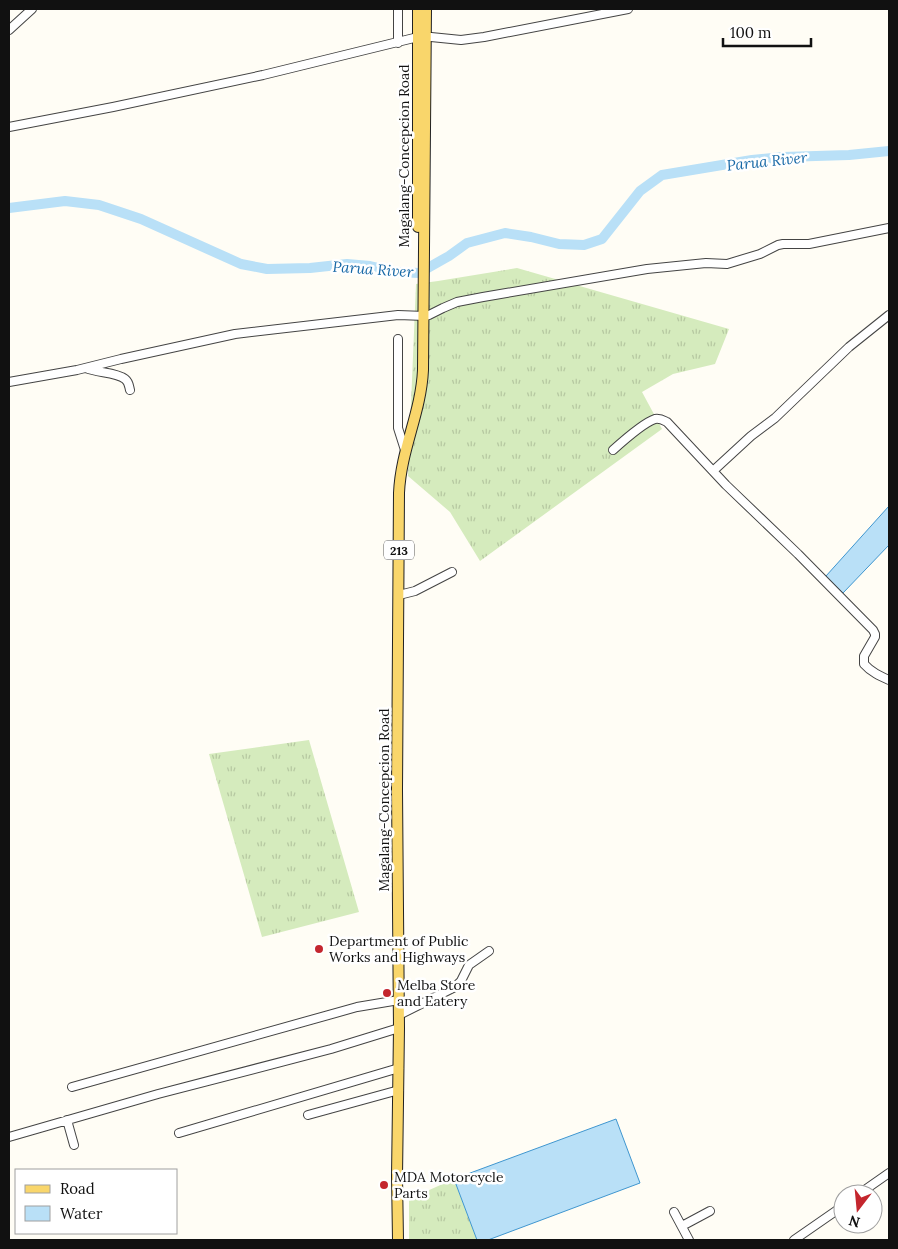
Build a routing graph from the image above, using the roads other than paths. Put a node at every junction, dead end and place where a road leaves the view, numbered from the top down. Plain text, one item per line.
1 (32, 9) edge
2 (398, 9) edge
3 (418, 9) edge
4 (426, 9) edge
5 (628, 9) edge
6 (9, 30) edge
7 (421, 39) junction
8 (398, 42) junction
9 (9, 127) edge
10 (889, 228) edge
11 (421, 315) junction
12 (889, 315) edge
13 (398, 339) dead end
14 (86, 368) junction
15 (9, 382) edge
16 (130, 390) dead end
17 (405, 450) junction
18 (613, 450) dead end
19 (713, 471) junction
20 (452, 572) dead end
21 (399, 595) junction
22 (889, 680) edge
23 (489, 951) dead end
24 (399, 1000) junction
25 (399, 1015) junction
26 (400, 1028) junction
27 (399, 1068) junction
28 (72, 1087) dead end
29 (399, 1090) junction
30 (308, 1116) dead end
31 (67, 1120) junction
32 (179, 1133) dead end
33 (9, 1137) edge
34 (74, 1145) dead end
35 (889, 1173) edge
36 (873, 1184) edge
37 (710, 1211) dead end
38 (674, 1212) dead end
39 (833, 1213) edge
40 (682, 1226) junction
41 (398, 1240) edge
42 (689, 1240) edge
43 (794, 1240) edge

1 - 6 street
2 - 8 street
3 - 7 main road, Magalang-Concepcion Road / 213
4 - 7 main road, Magalang-Concepcion Road / 213
5 - 7 street
7 - 8 street
7 - 11 main road, Magalang-Concepcion Road / 213
8 - 9 street
10 - 11 street
11 - 14 street
11 - 17 main road, Magalang-Concepcion Road / 213
12 - 19 street
13 - 17 street
14 - 15 street
14 - 16 street
17 - 21 main road, Magalang-Concepcion Road / 213
18 - 19 street
19 - 22 street
20 - 21 street
21 - 24 main road, Magalang-Concepcion Road / 213
23 - 25 street
24 - 25 main road, Magalang-Concepcion Road / 213
24 - 28 street
25 - 26 main road, Magalang-Concepcion Road / 213
26 - 27 main road, Magalang-Concepcion Road / 213
26 - 31 street
27 - 29 main road, Magalang-Concepcion Road / 213
27 - 32 street
29 - 30 street
29 - 41 main road, Magalang-Concepcion Road / 213
31 - 33 street
31 - 34 street
35 - 36 street
37 - 40 street
38 - 40 street
39 - 43 street
40 - 42 street

